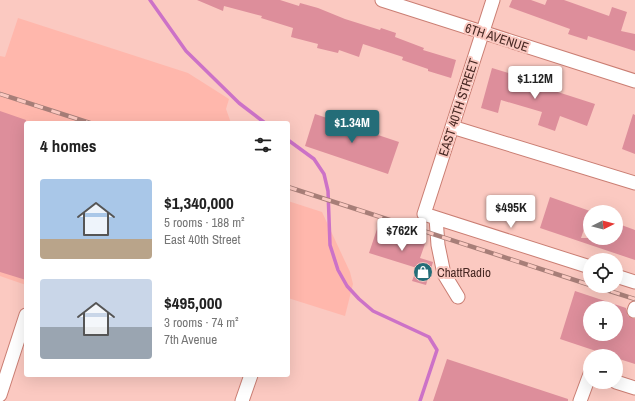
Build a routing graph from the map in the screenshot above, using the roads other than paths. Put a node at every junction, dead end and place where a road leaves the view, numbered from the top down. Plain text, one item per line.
1 (382, 0) edge
2 (493, 0) edge
3 (482, 32) junction
4 (635, 80) edge
5 (452, 127) junction
6 (635, 183) edge
7 (430, 216) junction
8 (583, 265) edge
9 (623, 278) edge
10 (635, 282) edge
11 (458, 296) dead end
12 (24, 321) edge
13 (250, 377) edge
14 (623, 384) edge
15 (635, 388) edge
16 (584, 389) edge
17 (0, 395) edge
18 (242, 401) edge
19 (580, 401) edge

1 - 3 street, 6TH AVENUE
2 - 3 street, EAST 40TH STREET
3 - 4 street, 6TH AVENUE
3 - 5 street, EAST 40TH STREET
5 - 6 street
5 - 7 street, EAST 40TH STREET
7 - 8 street
7 - 11 street
9 - 10 street
12 - 17 street
13 - 18 street
14 - 15 street
16 - 19 street

